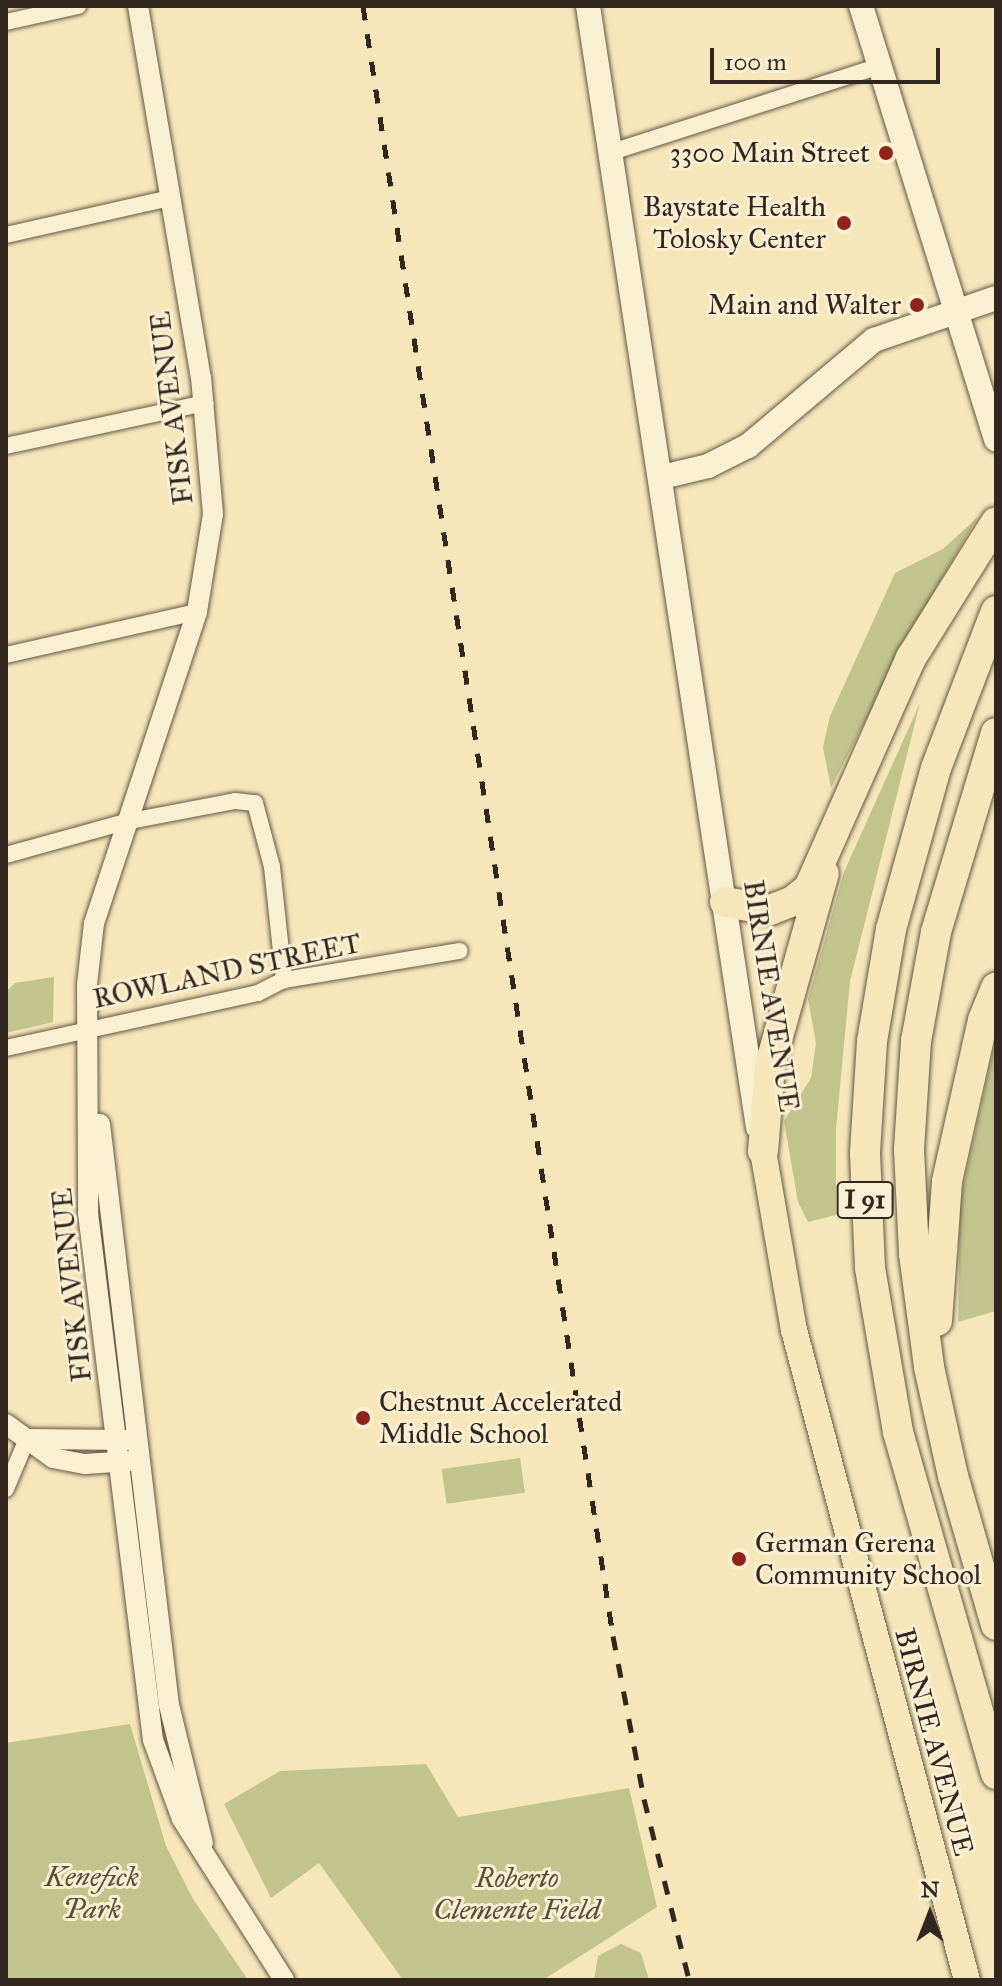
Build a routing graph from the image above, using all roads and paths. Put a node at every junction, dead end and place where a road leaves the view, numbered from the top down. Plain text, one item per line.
1 (78, 6) edge
2 (138, 6) edge
3 (588, 6) edge
4 (861, 6) edge
5 (6, 22) edge
6 (880, 66) junction
7 (612, 152) junction
8 (170, 198) junction
9 (6, 235) edge
10 (996, 298) edge
11 (956, 309) junction
12 (205, 403) junction
13 (996, 439) edge
14 (6, 446) edge
15 (662, 477) junction
16 (996, 522) edge
17 (197, 612) junction
18 (993, 619) edge
19 (6, 655) edge
20 (996, 733) edge
21 (852, 787) junction
22 (125, 822) junction
23 (6, 855) edge
24 (725, 902) junction
25 (460, 951) dead end
26 (284, 980) junction
27 (996, 988) edge
28 (88, 1028) junction
29 (6, 1048) edge
30 (763, 1151) junction
31 (940, 1423) junction
32 (6, 1424) edge
33 (27, 1439) junction
34 (118, 1441) junction
35 (141, 1450) junction
36 (120, 1463) junction
37 (6, 1489) edge
38 (996, 1625) edge
39 (167, 1685) junction
40 (144, 1690) junction
41 (996, 1774) edge
42 (204, 1850) junction
43 (284, 1980) edge
44 (967, 1980) edge

1 - 5 street
2 - 8 street, FISK AVENUE
3 - 7 main road, BIRNIE AVENUE
4 - 6 main road
6 - 7 street
6 - 11 main road
7 - 15 main road, BIRNIE AVENUE
8 - 9 street
8 - 12 street, FISK AVENUE
10 - 11 main road
11 - 13 main road
11 - 15 main road
12 - 14 street
12 - 17 street, FISK AVENUE
15 - 24 main road, BIRNIE AVENUE
16 - 21 highway
17 - 19 street
17 - 22 street, FISK AVENUE
18 - 41 highway, I 91
20 - 31 highway, I 91
21 - 24 highway
21 - 30 highway
22 - 23 street
22 - 26 street
22 - 28 street, FISK AVENUE
24 - 30 main road, BIRNIE AVENUE
25 - 26 street, ROWLAND STREET
26 - 28 street, ROWLAND STREET
27 - 31 highway
28 - 29 street, ROWLAND STREET
28 - 34 street, FISK AVENUE
28 - 35 street, FISK AVENUE
30 - 44 main road, BIRNIE AVENUE
31 - 38 highway, I 91
32 - 33 street
33 - 34 street
33 - 36 street
33 - 37 street
34 - 35 street
34 - 36 street, FISK AVENUE
35 - 36 street
35 - 39 street, FISK AVENUE
36 - 40 street, FISK AVENUE
39 - 40 street
39 - 42 street, FISK AVENUE
40 - 42 street, FISK AVENUE
42 - 43 street, FISK AVENUE

